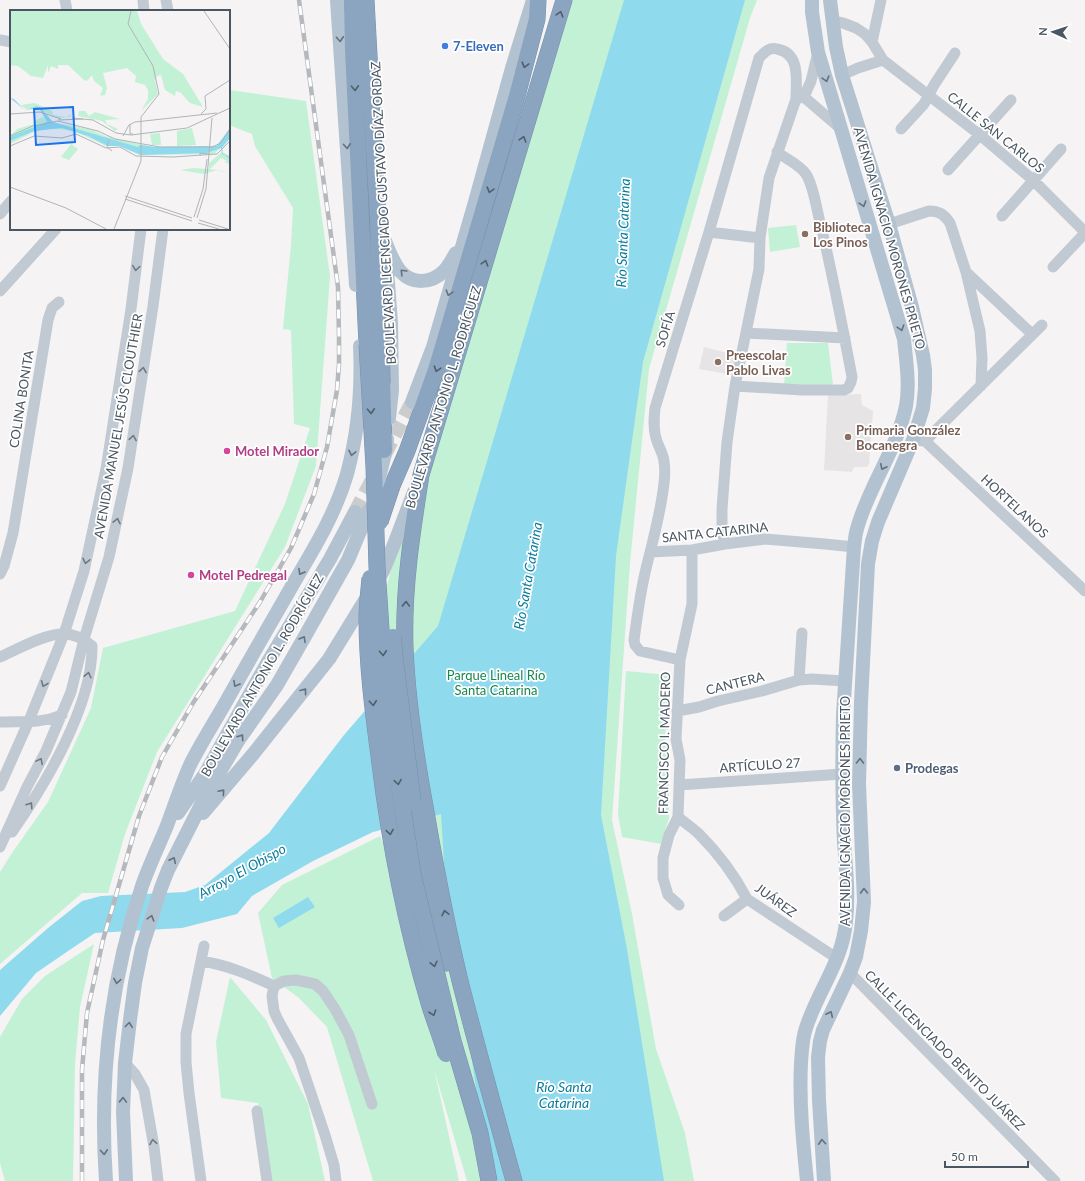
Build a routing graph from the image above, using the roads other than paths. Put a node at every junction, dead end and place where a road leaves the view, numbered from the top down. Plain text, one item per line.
1 (65, 0) edge
2 (143, 0) edge
3 (166, 0) edge
4 (337, 0) edge
5 (352, 0) edge
6 (366, 0) edge
7 (371, 0) edge
8 (533, 0) edge
9 (538, 0) edge
10 (564, 0) edge
11 (812, 0) edge
12 (830, 0) edge
13 (881, 0) edge
14 (67, 10) edge
15 (144, 10) edge
16 (168, 10) edge
17 (832, 21) junction
18 (0, 40) edge
19 (10, 42) edge
20 (872, 42) junction
21 (818, 52) junction
22 (955, 53) dead end
23 (883, 60) junction
24 (842, 75) junction
25 (928, 95) junction
26 (800, 98) junction
27 (1011, 100) dead end
28 (840, 128) junction
29 (901, 129) dead end
30 (980, 135) junction
31 (1061, 149) dead end
32 (777, 152) junction
33 (948, 170) dead end
34 (1033, 180) junction
35 (10, 202) edge
36 (475, 202) junction
37 (0, 214) edge
38 (1002, 216) dead end
39 (889, 224) junction
40 (55, 230) edge
41 (141, 230) edge
42 (163, 230) edge
43 (709, 232) junction
44 (1085, 232) edge
45 (760, 238) junction
46 (384, 239) junction
47 (1053, 267) dead end
48 (966, 272) junction
49 (0, 291) edge
50 (59, 302) dead end
51 (1042, 325) dead end
52 (746, 332) junction
53 (1032, 334) junction
54 (845, 338) junction
55 (735, 386) junction
56 (981, 386) junction
57 (412, 402) tunnel mouth
58 (919, 440) junction
59 (421, 474) junction
60 (362, 511) junction
61 (725, 544) junction
62 (854, 548) junction
63 (692, 550) junction
64 (650, 552) junction
65 (0, 574) edge
66 (1085, 591) edge
67 (64, 634) junction
68 (802, 634) dead end
69 (84, 639) junction
70 (0, 657) edge
71 (680, 660) junction
72 (800, 680) junction
73 (845, 681) junction
74 (677, 711) junction
75 (62, 714) junction
76 (0, 722) edge
77 (28, 723) junction
78 (842, 774) junction
79 (679, 785) junction
80 (0, 786) edge
81 (678, 817) junction
82 (188, 832) junction
83 (163, 834) junction
84 (0, 848) edge
85 (747, 899) junction
86 (679, 905) dead end
87 (724, 916) dead end
88 (204, 946) dead end
89 (838, 959) junction
90 (201, 961) junction
91 (850, 973) junction
92 (274, 986) junction
93 (125, 1063) junction
94 (372, 1104) dead end
95 (257, 1111) dead end
96 (106, 1181) edge
97 (126, 1181) edge
98 (158, 1181) edge
99 (201, 1181) edge
100 (267, 1181) edge
101 (336, 1181) edge
102 (489, 1181) edge
103 (513, 1181) edge
104 (807, 1181) edge
105 (824, 1181) edge
106 (1055, 1181) edge

1 - 14 street
2 - 15 street
3 - 16 street
4 -> 83 main road
5 -> 102 highway, bridge
6 - 103 highway, bridge
7 - 46 main road, BOULEVARD LICENCIADO GUSTAVO DÍAZ ORDAZ
8 - 36 main road, BOULEVARD ANTONIO L. RODRÍGUEZ
9 -> 102 highway, bridge
59 -> 10 highway, BOULEVARD ANTONIO L. RODRÍGUEZ
11 - 21 main road, AVENIDA IGNACIO MORONES PRIETO
12 - 17 main road, AVENIDA IGNACIO MORONES PRIETO
13 - 20 street
17 - 20 street, CALLE SAN CARLOS
17 - 24 main road, AVENIDA IGNACIO MORONES PRIETO
18 - 19 street
20 - 23 street, CALLE SAN CARLOS
21 - 26 street
21 -> 28 main road, AVENIDA IGNACIO MORONES PRIETO
22 - 25 street
23 - 24 street
23 - 25 street, CALLE SAN CARLOS
24 - 39 main road, AVENIDA IGNACIO MORONES PRIETO
25 - 29 street
25 - 30 street, CALLE SAN CARLOS
26 - 28 street
26 - 32 street
26 - 43 street, SOFÍA
27 - 30 street
28 -> 62 main road, AVENIDA IGNACIO MORONES PRIETO
30 - 33 street
30 - 34 street, CALLE SAN CARLOS
31 - 34 street
32 - 45 street
32 - 54 street
34 - 38 street
34 - 44 street, CALLE SAN CARLOS
35 - 37 street
36 -> 46 main road
36 -> 57 main road, BOULEVARD ANTONIO L. RODRÍGUEZ
39 - 48 street
39 - 58 main road, AVENIDA IGNACIO MORONES PRIETO
40 - 49 street
41 -> 67 street, AVENIDA MANUEL JESÚS CLOUTHIER
69 -> 42 street, AVENIDA MANUEL JESÚS CLOUTHIER
43 - 45 street
43 - 64 street, SOFÍA
44 - 47 street
45 - 52 street
46 - 60 main road, BOULEVARD LICENCIADO GUSTAVO DÍAZ ORDAZ, bridge
48 - 53 street
48 - 56 street
50 - 65 street, COLINA BONITA
51 - 53 street
52 - 54 street
52 - 55 street
53 - 56 street
54 - 55 street
55 - 61 street
56 - 58 street
58 - 66 street, HORTELANOS
91 -> 58 main road, AVENIDA IGNACIO MORONES PRIETO
82 -> 59 main road, BOULEVARD ANTONIO L. RODRÍGUEZ
103 -> 59 highway
82 -> 60 main road, BOULEVARD LICENCIADO GUSTAVO DÍAZ ORDAZ
60 - 83 main road, BOULEVARD ANTONIO L. RODRÍGUEZ
61 - 62 street, SANTA CATARINA
61 - 63 street, SANTA CATARINA
62 - 73 main road, AVENIDA IGNACIO MORONES PRIETO
63 - 64 street, SANTA CATARINA
63 - 71 street, FRANCISCO I. MADERO
64 - 71 street, SOFÍA
67 - 69 street
67 - 70 street
67 -> 77 street, AVENIDA MANUEL JESÚS CLOUTHIER
68 - 72 street
69 - 75 street, AVENIDA MANUEL JESÚS CLOUTHIER
84 -> 69 street
71 - 74 street, FRANCISCO I. MADERO
72 - 73 street, CANTERA
72 - 74 street, CANTERA
73 - 78 main road, AVENIDA IGNACIO MORONES PRIETO
74 - 79 street, FRANCISCO I. MADERO
75 - 77 street
84 -> 75 street, AVENIDA MANUEL JESÚS CLOUTHIER
76 - 77 street
77 - 80 street, AVENIDA MANUEL JESÚS CLOUTHIER
78 - 79 street, ARTÍCULO 27
78 - 89 main road, AVENIDA IGNACIO MORONES PRIETO
79 - 81 street, FRANCISCO I. MADERO
81 - 85 street, JUÁREZ
81 - 86 street, FRANCISCO I. MADERO
93 -> 82 main road, BOULEVARD LICENCIADO GUSTAVO DÍAZ ORDAZ
83 -> 96 main road
85 - 87 street
85 - 89 street, JUÁREZ
88 - 90 street
89 - 104 main road, AVENIDA IGNACIO MORONES PRIETO
90 - 92 street
90 - 99 street
105 -> 91 main road, AVENIDA IGNACIO MORONES PRIETO
91 - 106 street, CALLE LICENCIADO BENITO JUÁREZ
92 - 94 street
92 - 101 street
97 -> 93 main road, BOULEVARD LICENCIADO GUSTAVO DÍAZ ORDAZ
98 -> 93 street
95 - 100 street

